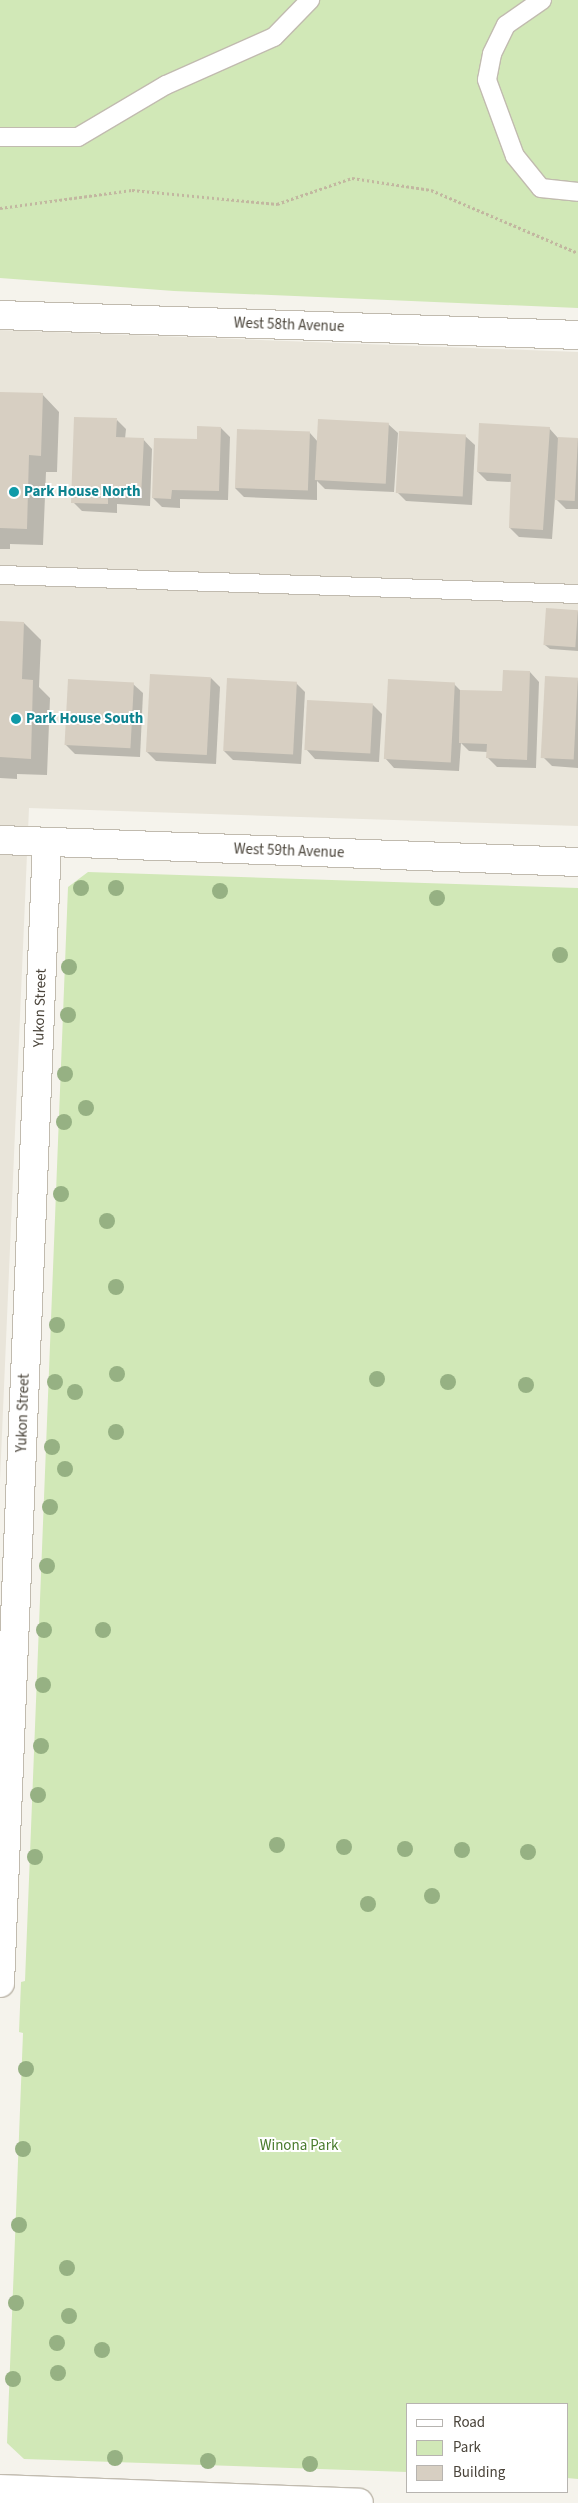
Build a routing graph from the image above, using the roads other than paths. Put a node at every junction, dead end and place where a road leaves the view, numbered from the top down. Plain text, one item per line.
1 (310, 0) edge
2 (542, 0) edge
3 (0, 137) edge
4 (578, 192) edge
5 (0, 315) edge
6 (578, 335) edge
7 (0, 575) edge
8 (578, 594) edge
9 (0, 840) edge
10 (47, 842) junction
11 (578, 862) edge
12 (0, 1983) edge
13 (0, 2489) edge
14 (310, 2502) edge
15 (359, 2503) edge

1 - 3 lane
2 - 4 lane
5 - 6 street, West 58th Avenue
7 - 8 lane
9 - 10 street, West 59th Avenue
10 - 11 street, West 59th Avenue
10 - 12 street, Yukon Street
13 - 14 street
14 - 15 street

